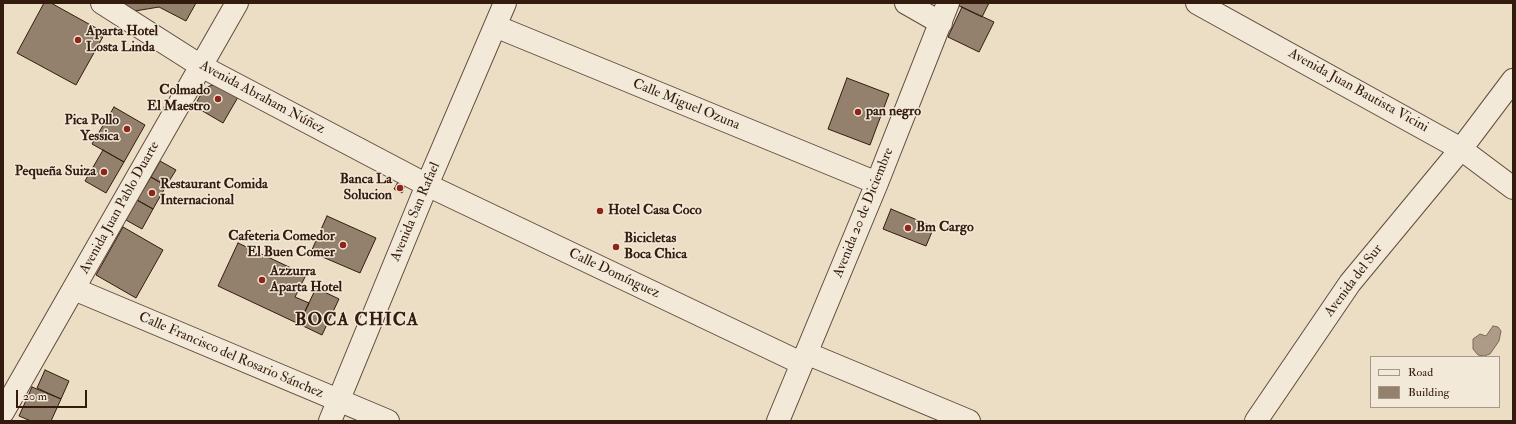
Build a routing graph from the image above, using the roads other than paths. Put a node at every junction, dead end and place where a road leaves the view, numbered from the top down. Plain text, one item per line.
1 (102, 3) edge
2 (237, 3) edge
3 (505, 3) edge
4 (906, 3) edge
5 (1198, 3) edge
6 (944, 13) edge
7 (495, 26) junction
8 (201, 66) junction
9 (1513, 80) edge
10 (1461, 148) junction
11 (877, 183) junction
12 (427, 185) junction
13 (1513, 188) edge
14 (74, 289) junction
15 (804, 358) junction
16 (338, 401) junction
17 (3, 412) edge
18 (330, 421) edge
19 (388, 421) edge
20 (778, 421) edge
21 (969, 421) edge
22 (1256, 421) edge

1 - 8 street, Avenida Abraham Núñez
2 - 8 street, Avenida Juan Pablo Duarte
3 - 7 street, Avenida San Rafael
4 - 6 street
5 - 10 street, Avenida Juan Bautista Vicini
6 - 11 street, Avenida 20 de Diciembre
7 - 11 street, Calle Miguel Ozuna
7 - 12 street, Avenida San Rafael
8 - 12 street, Avenida Abraham Núñez
8 - 14 street, Avenida Juan Pablo Duarte
9 - 10 street, Avenida del Sur
10 - 13 street, Avenida Juan Bautista Vicini
10 - 22 street, Avenida del Sur
11 - 15 street, Avenida 20 de Diciembre
12 - 15 street, Calle Domínguez
12 - 16 street, Avenida San Rafael
14 - 16 street, Calle Francisco del Rosario Sánchez
14 - 17 street, Avenida Juan Pablo Duarte
15 - 20 street, Avenida 20 de Diciembre
15 - 21 street, Calle Domínguez
16 - 18 street, Avenida San Rafael
16 - 19 street, Calle Francisco del Rosario Sánchez

